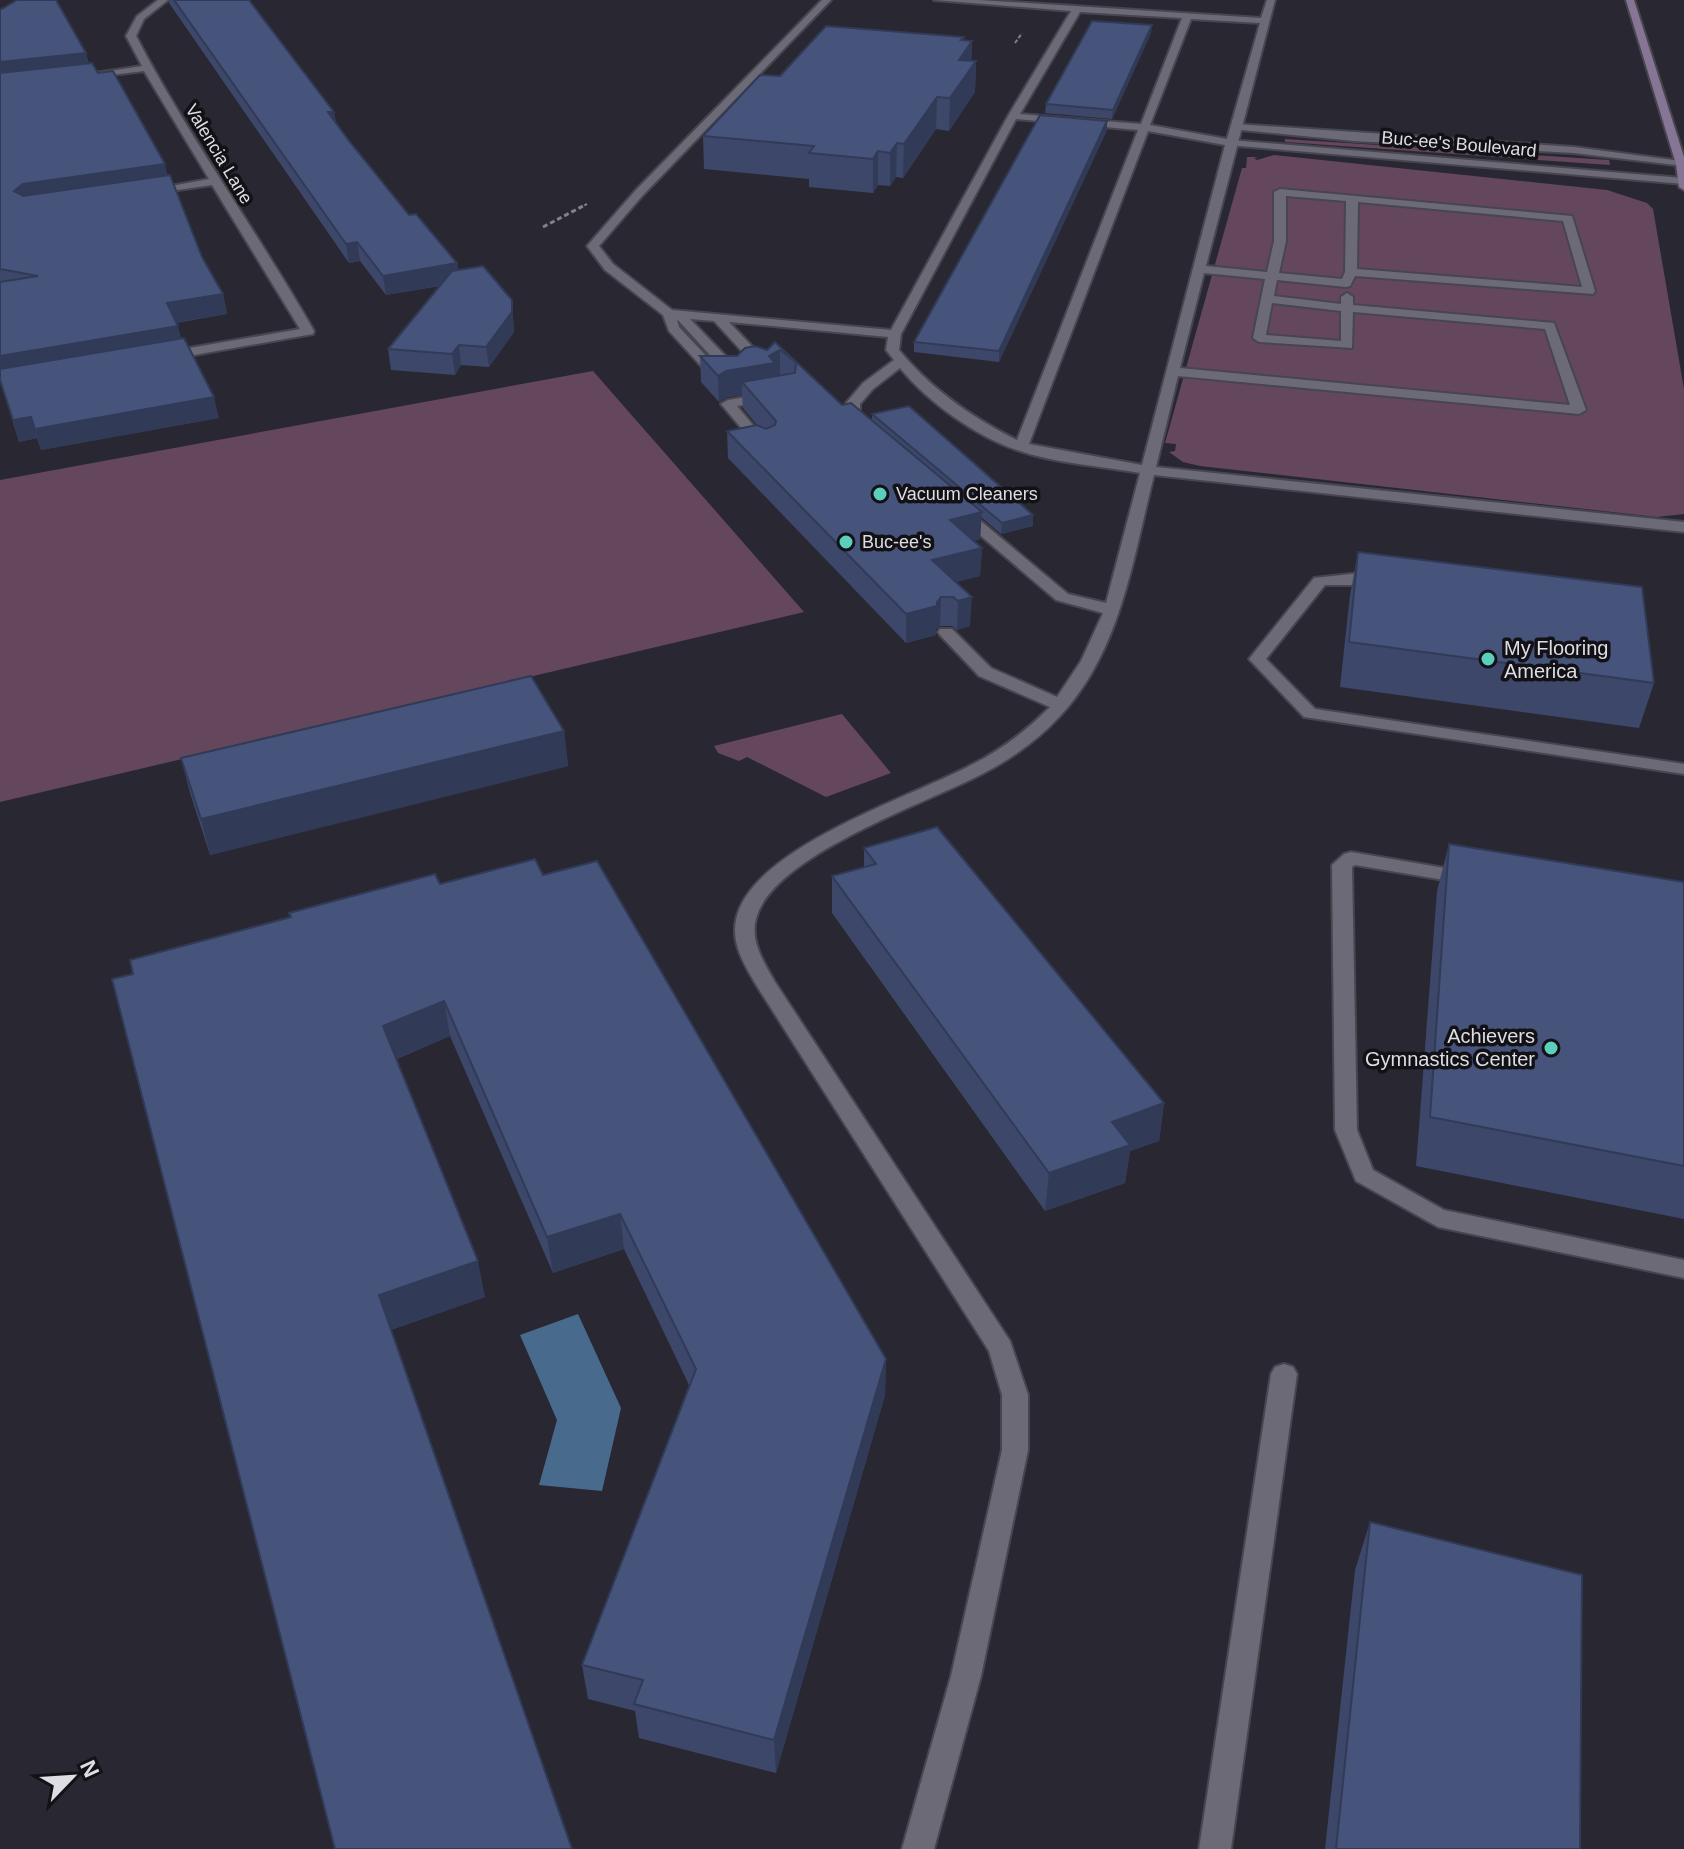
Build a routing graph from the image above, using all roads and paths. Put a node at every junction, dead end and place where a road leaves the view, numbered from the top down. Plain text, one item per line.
1 (164, 0) edge
2 (827, 0) edge
3 (938, 0) edge
4 (1271, 0) edge
5 (1630, 0) edge
6 (1077, 9) junction
7 (1187, 17) junction
8 (1265, 21) junction
9 (1022, 33) dead end
10 (1015, 43) dead end
11 (146, 68) junction
12 (73, 77) edge
13 (1013, 116) junction
14 (1144, 127) junction
15 (1235, 127) junction
16 (1231, 143) junction
17 (1683, 164) edge
18 (214, 181) junction
19 (1684, 183) edge
20 (136, 193) edge
21 (1352, 198) junction
22 (1198, 269) junction
23 (1271, 276) junction
24 (1348, 278) junction
25 (1267, 299) junction
26 (1347, 308) junction
27 (674, 313) junction
28 (699, 315) junction
29 (717, 317) junction
30 (895, 334) junction
31 (158, 358) edge
32 (900, 362) junction
33 (766, 369) edge
34 (1172, 371) junction
35 (752, 372) edge
36 (736, 375) edge
37 (720, 378) edge
38 (790, 393) edge
39 (876, 440) edge
40 (1021, 447) junction
41 (767, 449) edge
42 (1147, 470) junction
43 (945, 499) edge
44 (1684, 527) edge
45 (1391, 582) edge
46 (1112, 610) junction
47 (946, 632) dead end
48 (1060, 705) junction
49 (1684, 769) edge
50 (1487, 882) edge
51 (1684, 1269) edge
52 (1284, 1374) dead end
53 (918, 1849) edge
54 (1215, 1849) edge

1 - 11 street, Valencia Lane
2 - 27 street
3 - 6 street
4 - 8 street
5 - 17 main road
6 - 7 street
6 - 13 street
7 - 8 street
7 - 14 street
8 - 15 street
9 - 10 path
11 - 12 street
11 - 18 street, Valencia Lane
13 - 14 street
13 - 30 street
14 - 15 street, Buc-ee's Boulevard
14 - 16 street, Buc-ee's Boulevard
14 - 40 street
15 - 16 street
15 - 17 street, Buc-ee's Boulevard
16 - 19 street, Buc-ee's Boulevard
16 - 22 street
17 - 19 main road
18 - 20 street
18 - 31 street, Valencia Lane
21 - 23 street
21 - 24 street
21 - 24 street
22 - 23 street
22 - 34 street
23 - 24 street
23 - 25 street
24 - 26 street
25 - 26 street
25 - 26 street
26 - 34 street
27 - 28 street
27 - 36 street
27 - 37 street
28 - 29 street
28 - 35 street
29 - 30 street
29 - 33 street
30 - 32 street
32 - 39 street
32 - 40 street
34 - 42 street
38 - 41 street
40 - 42 street
42 - 44 street
42 - 46 street
43 - 46 street
45 - 49 street
46 - 48 street
47 - 48 street
48 - 53 street
50 - 51 street
52 - 54 street

